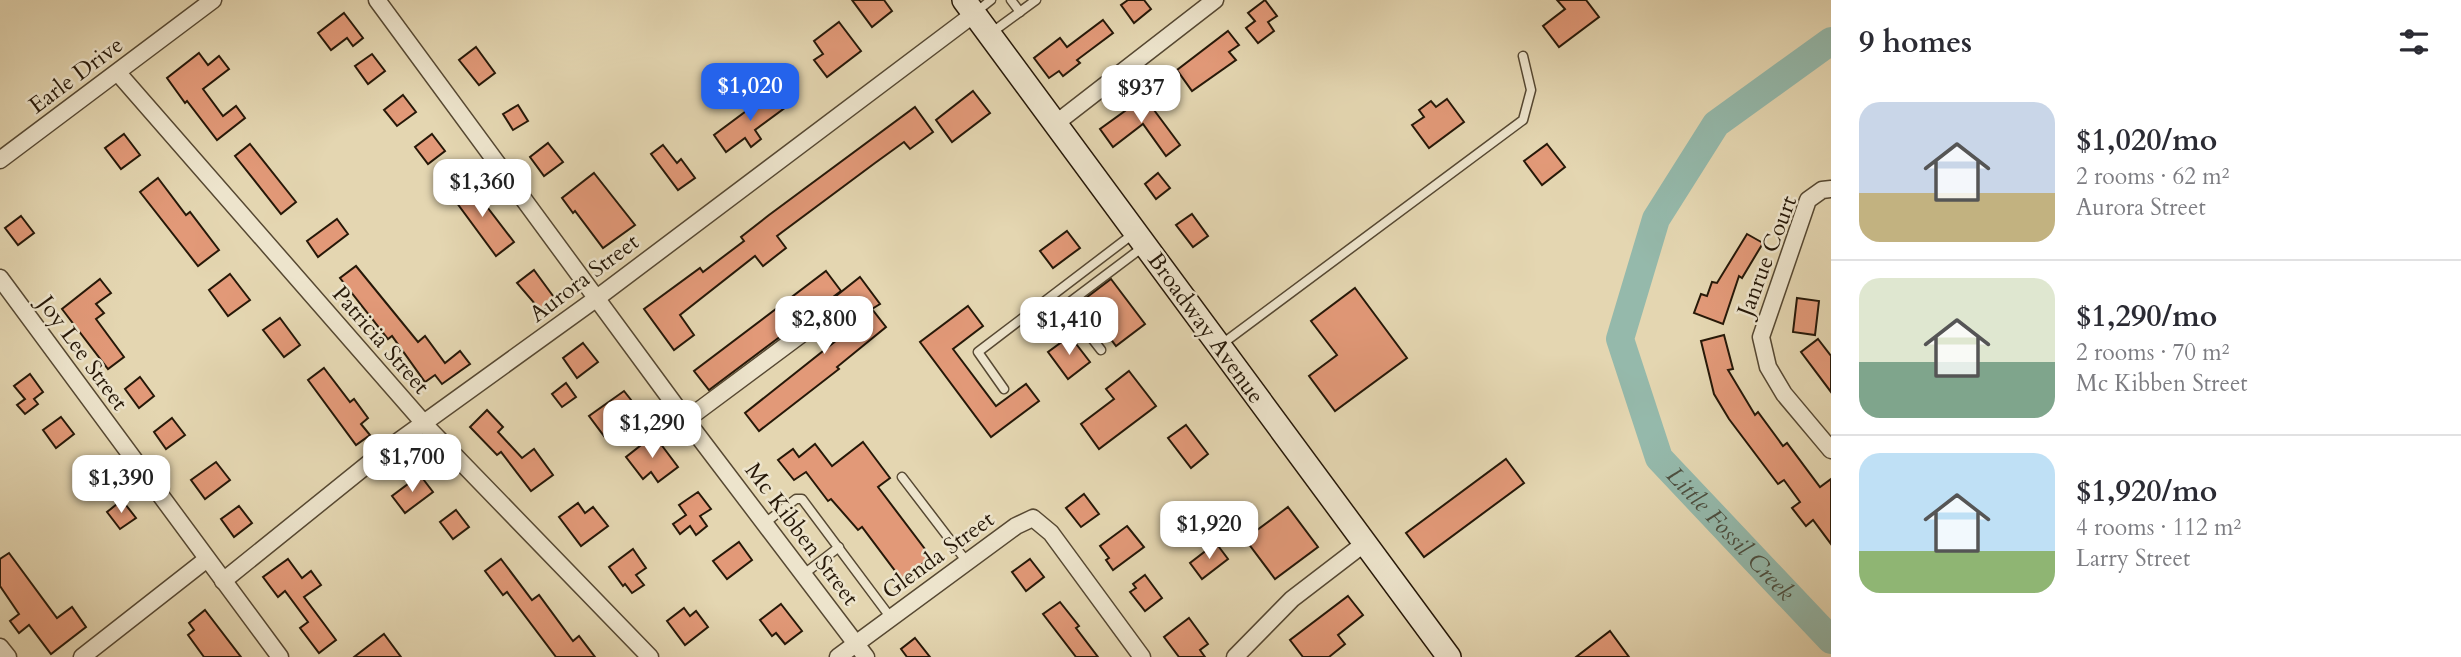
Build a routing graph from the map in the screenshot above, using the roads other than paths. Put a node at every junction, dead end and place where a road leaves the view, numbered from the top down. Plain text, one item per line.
1 (213, 0) edge
2 (377, 0) edge
3 (1011, 0) edge
4 (1036, 0) edge
5 (1215, 0) edge
6 (976, 5) edge
7 (1020, 12) junction
8 (989, 34) junction
9 (1522, 56) dead end
10 (118, 73) junction
11 (1055, 124) junction
12 (0, 160) edge
13 (1829, 189) edge
14 (1140, 239) junction
15 (0, 278) edge
16 (597, 298) junction
17 (811, 327) dead end
18 (1219, 346) junction
19 (1101, 351) dead end
20 (1004, 389) dead end
21 (686, 420) junction
22 (425, 424) junction
23 (1831, 450) edge
24 (902, 477) dead end
25 (765, 523) junction
26 (1365, 543) junction
27 (839, 547) junction
28 (206, 559) junction
29 (967, 562) junction
30 (804, 574) junction
31 (223, 580) junction
32 (891, 618) junction
33 (0, 647) edge
34 (861, 650) edge
35 (8, 657) edge
36 (82, 657) edge
37 (280, 657) edge
38 (650, 657) edge
39 (838, 657) edge
40 (1142, 657) edge
41 (1235, 657) edge
42 (1449, 657) edge

1 - 10 street, Earle Drive
2 - 16 street, Mc Kibben Street
3 - 7 lane
4 - 7 lane
5 - 11 street
6 - 8 main road, Broadway Avenue
6 - 16 street, Aurora Street
7 - 8 lane
8 - 11 main road, Broadway Avenue
9 - 18 lane
10 - 12 street, Earle Drive
10 - 22 street, Patricia Street
11 - 14 main road, Broadway Avenue
13 - 23 street, Janrue Court
14 - 18 main road, Broadway Avenue
14 - 19 lane
14 - 20 lane
15 - 28 street, Joy Lee Street
16 - 21 street, Mc Kibben Street
16 - 22 street, Aurora Street
17 - 21 street
18 - 26 main road, Broadway Avenue
21 - 25 street, Mc Kibben Street
22 - 31 street, Aurora Street
22 - 38 street, Patricia Street
24 - 29 lane
25 - 27 lane
25 - 30 street, Mc Kibben Street
26 - 41 street
26 - 42 main road, Broadway Avenue
27 - 30 lane
27 - 32 lane
28 - 31 street, Joy Lee Street
28 - 36 street
29 - 32 street, Glenda Street
29 - 40 street, Glenda Street
30 - 34 street, Mc Kibben Street
31 - 37 street, Joy Lee Street
32 - 34 street, Glenda Street
33 - 35 street
34 - 39 street, Glenda Street

